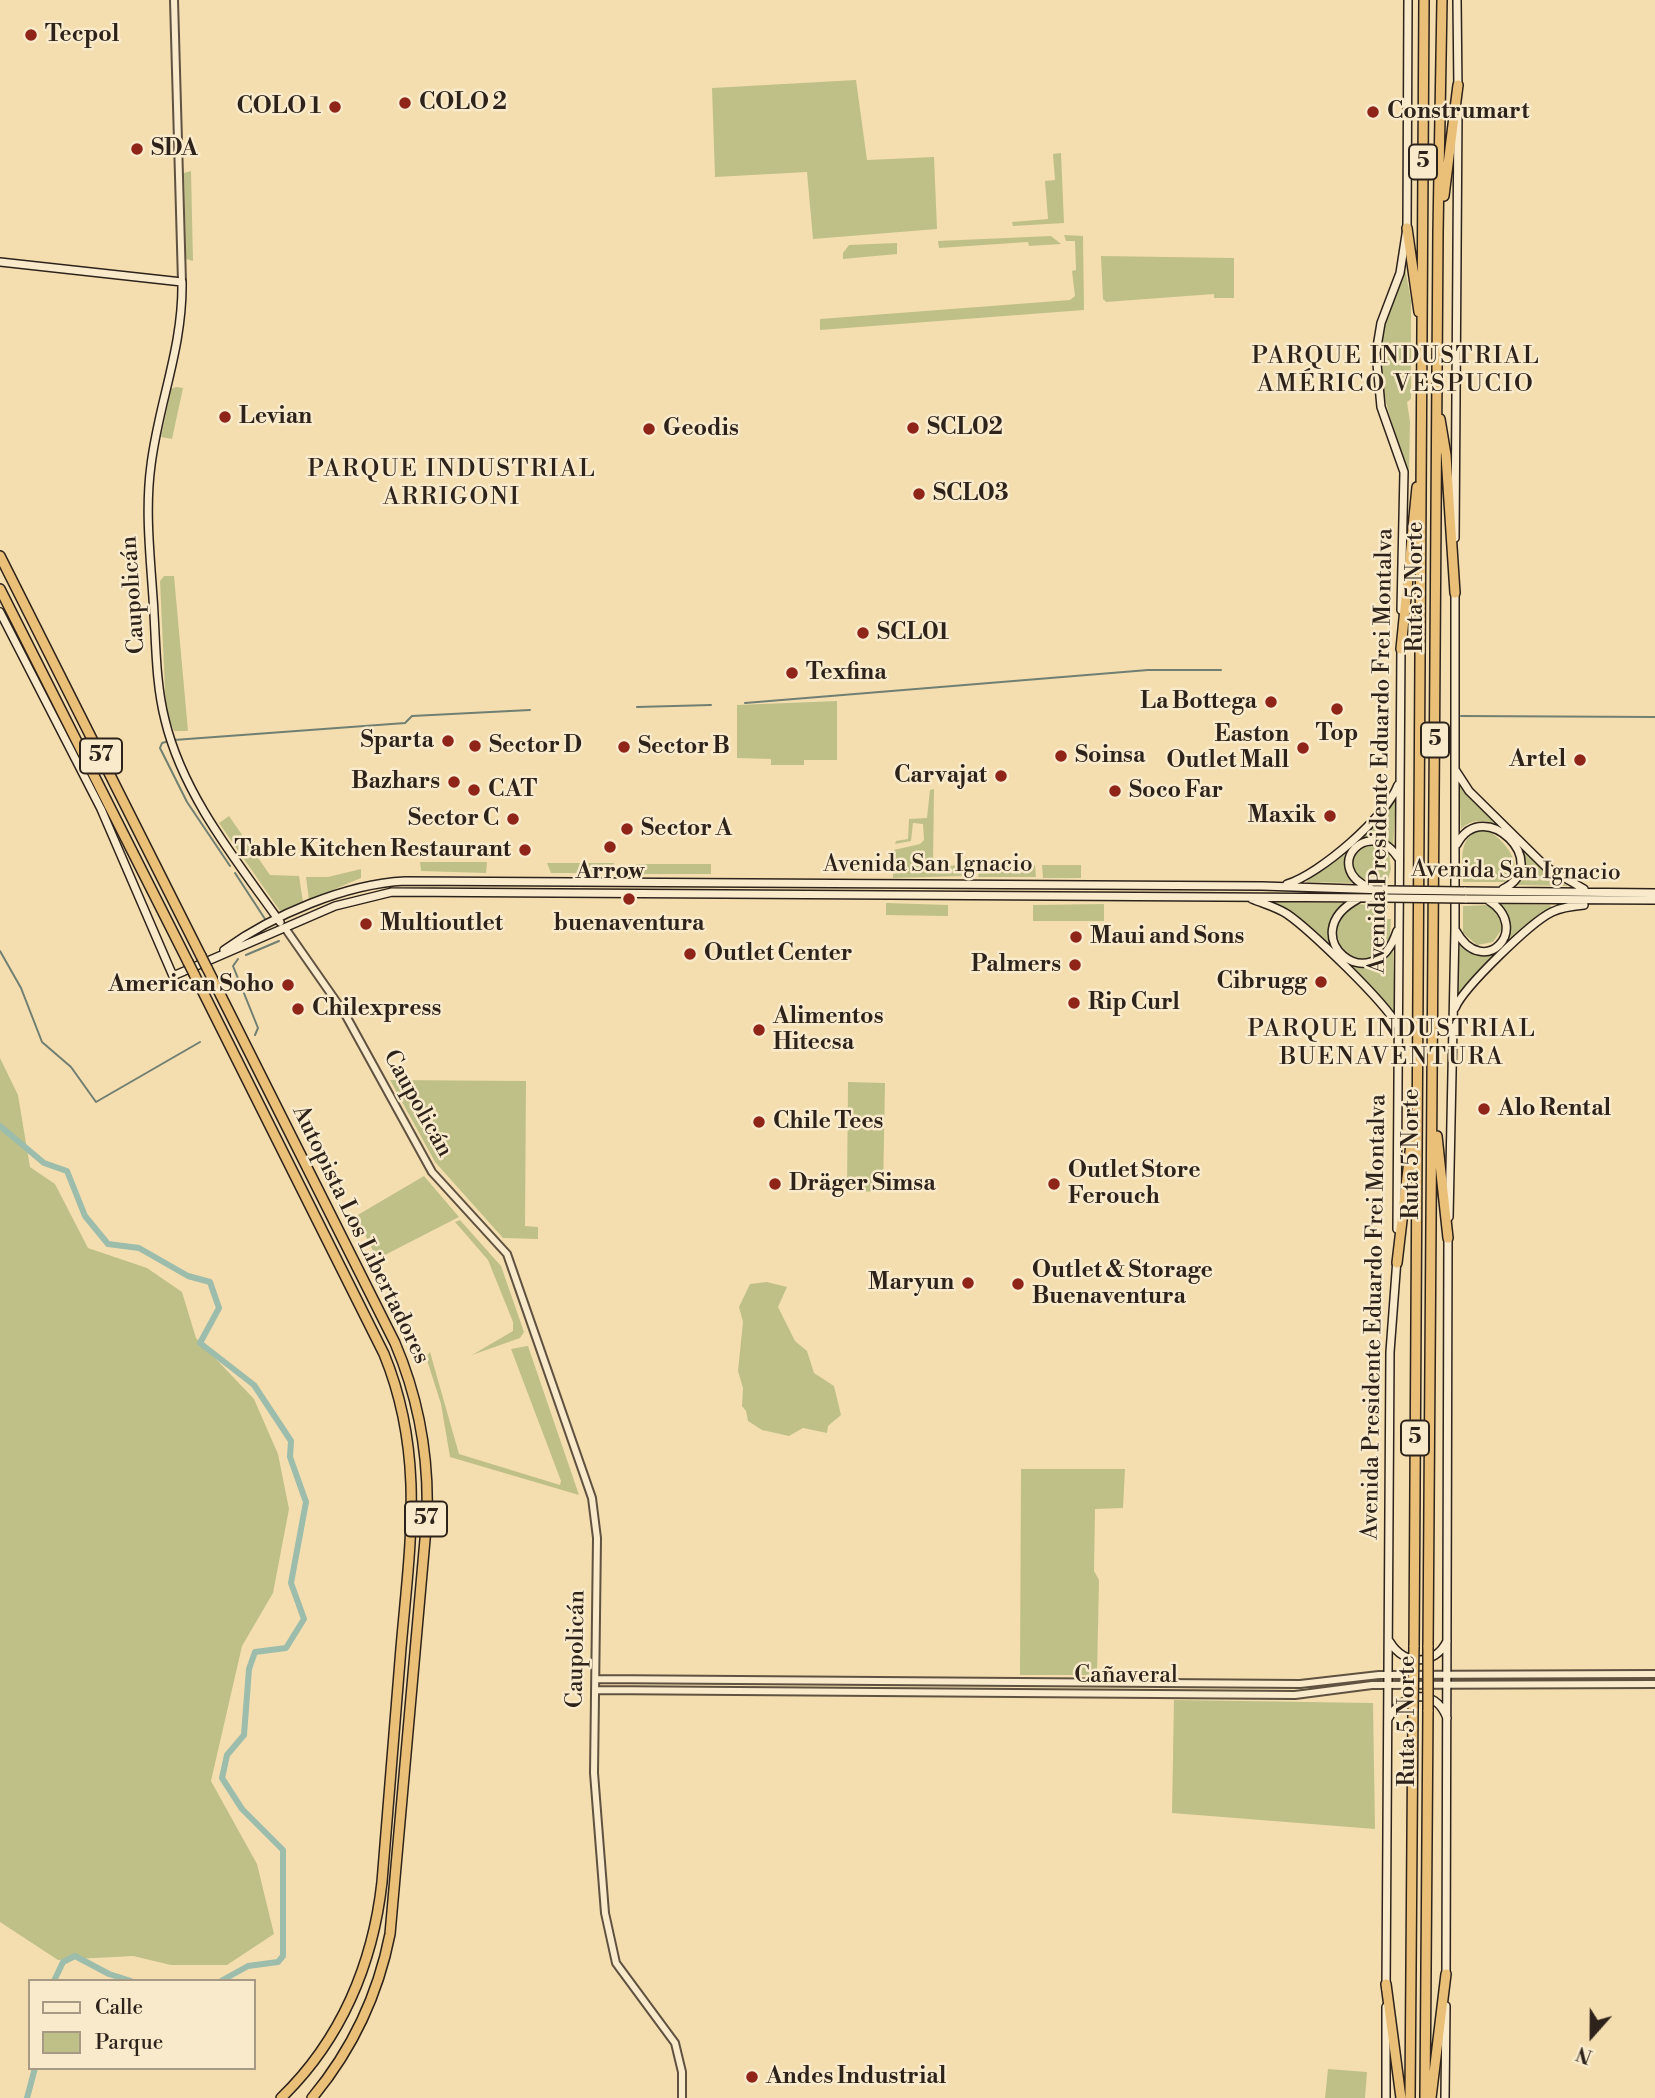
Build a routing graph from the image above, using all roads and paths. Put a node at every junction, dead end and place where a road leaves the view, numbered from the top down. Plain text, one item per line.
1 (174, 0) edge
2 (1408, 0) edge
3 (1424, 0) edge
4 (1442, 0) edge
5 (1458, 0) edge
6 (1458, 85) junction
7 (1407, 228) junction
8 (1437, 232) junction
9 (0, 262) edge
10 (182, 282) junction
11 (1422, 324) junction
12 (1436, 404) junction
13 (1422, 450) junction
14 (0, 556) edge
15 (0, 589) edge
16 (1455, 593) junction
17 (0, 612) edge
18 (1401, 649) junction
19 (1454, 764) junction
20 (1400, 780) junction
21 (1455, 848) junction
22 (1399, 860) junction
23 (438, 881) junction
24 (471, 881) junction
25 (666, 882) junction
26 (854, 884) junction
27 (1073, 885) junction
28 (1262, 886) junction
29 (1279, 886) junction
30 (1374, 890) junction
31 (1498, 891) junction
32 (1588, 891) junction
33 (438, 892) junction
34 (471, 892) junction
35 (665, 893) junction
36 (1655, 893) edge
37 (853, 894) junction
38 (1386, 894) junction
39 (1072, 895) junction
40 (1465, 895) junction
41 (1245, 897) junction
42 (1261, 897) junction
43 (1358, 898) junction
44 (1488, 899) junction
45 (1655, 900) edge
46 (1599, 901) junction
47 (301, 909) junction
48 (306, 918) junction
49 (279, 920) junction
50 (1399, 924) junction
51 (285, 928) junction
52 (1455, 929) junction
53 (218, 955) junction
54 (1454, 1012) junction
55 (1398, 1029) junction
56 (1432, 1075) junction
57 (1418, 1088) junction
58 (1448, 1238) junction
59 (1397, 1263) junction
60 (1389, 1638) junction
61 (1448, 1638) junction
62 (1448, 1674) junction
63 (1655, 1674) edge
64 (1389, 1675) junction
65 (597, 1679) junction
66 (1448, 1684) junction
67 (1655, 1684) edge
68 (1388, 1685) junction
69 (597, 1690) junction
70 (1388, 1719) junction
71 (1448, 1722) junction
72 (1446, 1974) junction
73 (1386, 1984) junction
74 (281, 2098) edge
75 (312, 2098) edge
76 (682, 2098) edge
77 (1386, 2098) edge
78 (1401, 2098) edge
79 (1410, 2098) edge
80 (1425, 2098) edge
81 (1431, 2098) edge
82 (1445, 2098) edge

1 - 10 street, Caupolicán
2 - 7 main road, Avenida Presidente Eduardo Frei Montalva
3 - 11 highway, Ruta 5 Norte / 5
4 - 8 highway, Ruta 5 Norte / 5
5 - 6 main road
6 - 8 highway
6 - 16 main road
7 - 11 highway
7 - 18 main road, Avenida Presidente Eduardo Frei Montalva
8 - 12 highway, Ruta 5 Norte / 5
9 - 10 main road
10 - 49 main road, Caupolicán
11 - 13 highway, Ruta 5 Norte / 5
12 - 16 highway
12 - 56 highway, Ruta 5 Norte / 5
13 - 18 highway
13 - 57 highway, Ruta 5 Norte / 5
14 - 75 highway, Autopista Los Libertadores / 57, bridge
15 - 74 highway, Autopista Los Libertadores / 57, bridge
16 - 19 main road
17 - 53 main road, Avenida San Ignacio
18 - 20 main road, Avenida Presidente Eduardo Frei Montalva
19 - 21 main road
19 - 32 main road
20 - 22 main road, Avenida Presidente Eduardo Frei Montalva
20 - 29 main road
21 - 31 main road
21 - 52 main road
22 - 30 main road
22 - 50 main road, Avenida Presidente Eduardo Frei Montalva
23 - 24 main road, Avenida San Ignacio
23 - 33 main road
23 - 47 main road, Avenida San Ignacio
24 - 25 main road, Avenida San Ignacio
24 - 34 main road
25 - 26 main road, Avenida San Ignacio
25 - 35 main road
26 - 27 main road, Avenida San Ignacio
26 - 37 main road
27 - 28 main road, Avenida San Ignacio
27 - 39 main road
28 - 29 main road, Avenida San Ignacio
28 - 42 main road
29 - 30 main road, Avenida San Ignacio
30 - 38 main road, Avenida San Ignacio
31 - 32 main road, Avenida San Ignacio
31 - 40 main road, Avenida San Ignacio
32 - 36 main road, Avenida San Ignacio
33 - 34 main road, Avenida San Ignacio
33 - 48 main road, Avenida San Ignacio
34 - 35 main road, Avenida San Ignacio
35 - 37 main road, Avenida San Ignacio
37 - 39 main road, Avenida San Ignacio
38 - 40 main road, Avenida San Ignacio, bridge
38 - 43 main road, Avenida San Ignacio
39 - 41 main road, Avenida San Ignacio
40 - 44 main road, Avenida San Ignacio
41 - 42 main road, Avenida San Ignacio
41 - 55 main road
42 - 43 main road, Avenida San Ignacio
43 - 50 main road
44 - 46 main road, Avenida San Ignacio
44 - 52 main road
45 - 46 main road, Avenida San Ignacio
46 - 54 main road
47 - 48 main road
47 - 49 main road, Avenida San Ignacio
48 - 51 main road, Avenida San Ignacio
49 - 51 main road, Caupolicán
49 - 53 main road, Avenida San Ignacio
50 - 55 main road, Avenida Presidente Eduardo Frei Montalva
51 - 53 main road, Avenida San Ignacio
51 - 65 street, Caupolicán
52 - 54 main road
54 - 58 main road
55 - 59 main road, Avenida Presidente Eduardo Frei Montalva
56 - 58 highway
56 - 80 highway, Ruta 5 Norte / 5, bridge
57 - 59 highway
57 - 79 highway, Ruta 5 Norte / 5, bridge
58 - 61 main road
59 - 60 main road, Avenida Presidente Eduardo Frei Montalva
60 - 61 main road
60 - 64 main road, Avenida Presidente Eduardo Frei Montalva
61 - 62 main road
62 - 63 street, Cañaveral
62 - 64 street, Cañaveral
62 - 66 main road
64 - 65 street, Cañaveral
64 - 68 main road, Avenida Presidente Eduardo Frei Montalva
65 - 69 street, Caupolicán
66 - 67 street, Cañaveral
66 - 68 street, Cañaveral
66 - 71 main road
68 - 69 street, Cañaveral
68 - 70 main road, Avenida Presidente Eduardo Frei Montalva
69 - 76 street, Caupolicán
70 - 71 main road
70 - 73 main road, Avenida Presidente Eduardo Frei Montalva
71 - 72 main road
72 - 81 highway
72 - 82 main road
73 - 77 main road, Avenida Presidente Eduardo Frei Montalva
73 - 78 highway

